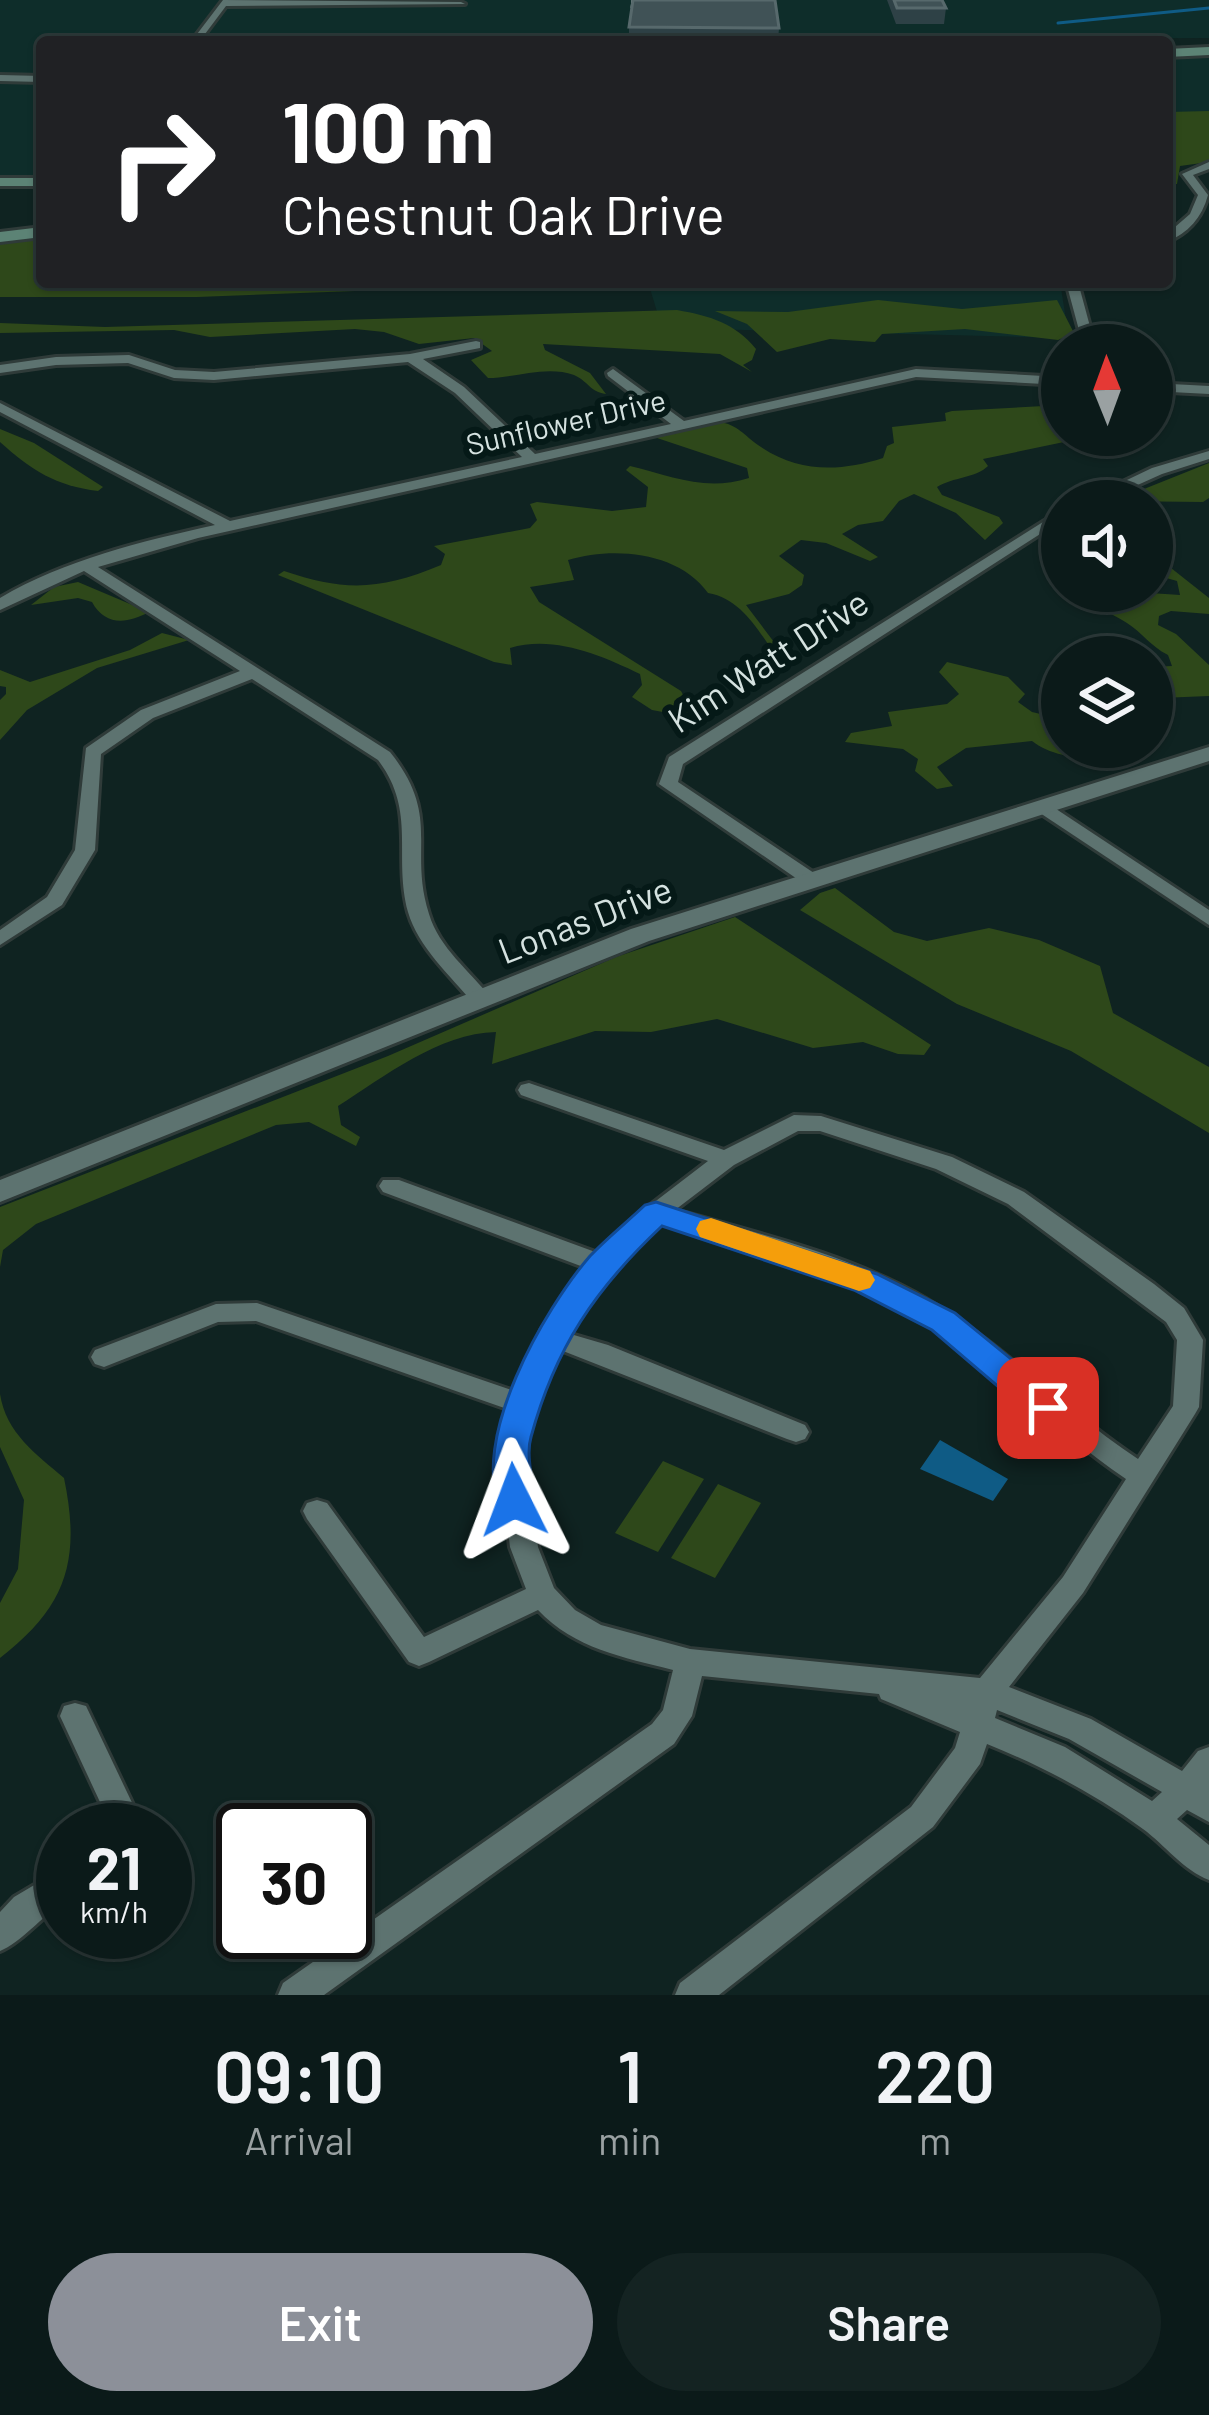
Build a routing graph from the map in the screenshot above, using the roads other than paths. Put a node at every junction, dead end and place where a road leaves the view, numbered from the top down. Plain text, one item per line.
1 (226, 2) edge
2 (461, 4) dead end
3 (200, 36) edge
4 (1209, 49) edge
5 (1173, 50) edge
6 (0, 78) edge
7 (36, 79) edge
8 (1209, 165) edge
9 (0, 182) edge
10 (36, 182) edge
11 (36, 233) edge
12 (1173, 235) edge
13 (0, 237) edge
14 (1074, 288) edge
15 (1083, 324) edge
16 (476, 345) dead end
17 (410, 358) junction
18 (0, 369) edge
19 (613, 374) dead end
20 (1041, 381) edge
21 (1173, 388) edge
22 (1209, 390) edge
23 (0, 407) edge
24 (682, 424) junction
25 (1209, 455) edge
26 (532, 458) junction
27 (1137, 480) edge
28 (228, 526) junction
29 (1041, 527) edge
30 (88, 567) junction
31 (0, 604) edge
32 (254, 672) junction
33 (1209, 754) edge
34 (1044, 807) junction
35 (810, 879) junction
36 (1209, 919) edge
37 (0, 940) edge
38 (480, 998) junction
39 (529, 1090) dead end
40 (726, 1160) junction
41 (391, 1186) dead end
42 (0, 1192) edge
43 (656, 1213) junction
44 (602, 1264) junction
45 (550, 1337) junction
46 (104, 1357) dead end
47 (523, 1404) junction
48 (796, 1432) dead end
49 (1141, 1475) junction
50 (317, 1511) dead end
51 (542, 1595) junction
52 (690, 1662) junction
53 (870, 1680) junction
54 (987, 1692) junction
55 (75, 1716) dead end
56 (977, 1727) junction
57 (1209, 1761) edge
58 (1198, 1798) edge
59 (116, 1803) edge
60 (1154, 1819) junction
61 (1209, 1864) edge
62 (36, 1901) edge
63 (0, 1935) edge
64 (295, 1995) edge
65 (692, 1995) edge

1 - 2 street
1 - 3 street
4 - 5 main road
6 - 7 street
8 - 12 street
9 - 10 main road
11 - 13 main road
14 - 15 street
16 - 17 street
17 - 18 street
17 - 26 street
19 - 24 street
20 - 24 street, Sunflower Drive
21 - 22 street
23 - 28 street
24 - 26 street, Sunflower Drive
25 - 27 street
26 - 28 street, Sunflower Drive
28 - 30 street, Sunflower Drive
29 - 35 street, Kim Watt Drive
30 - 31 street, Sunflower Drive
30 - 32 street
32 - 37 street
32 - 38 street
33 - 34 street, Lonas Drive
34 - 35 street, Lonas Drive
34 - 36 street
35 - 38 street, Lonas Drive
38 - 42 street, Lonas Drive
39 - 40 street
40 - 43 street
40 - 49 street
41 - 44 street
43 - 44 street
43 - 49 street
44 - 45 street
45 - 47 street
45 - 48 street
46 - 47 street
47 - 51 street
49 - 54 street
50 - 51 street
51 - 52 street
52 - 53 street
52 - 64 street
53 - 54 street
53 - 56 street
54 - 56 street
54 - 58 street
55 - 59 street
56 - 60 street
56 - 65 street
57 - 58 street
58 - 60 street
60 - 61 street
62 - 63 street

